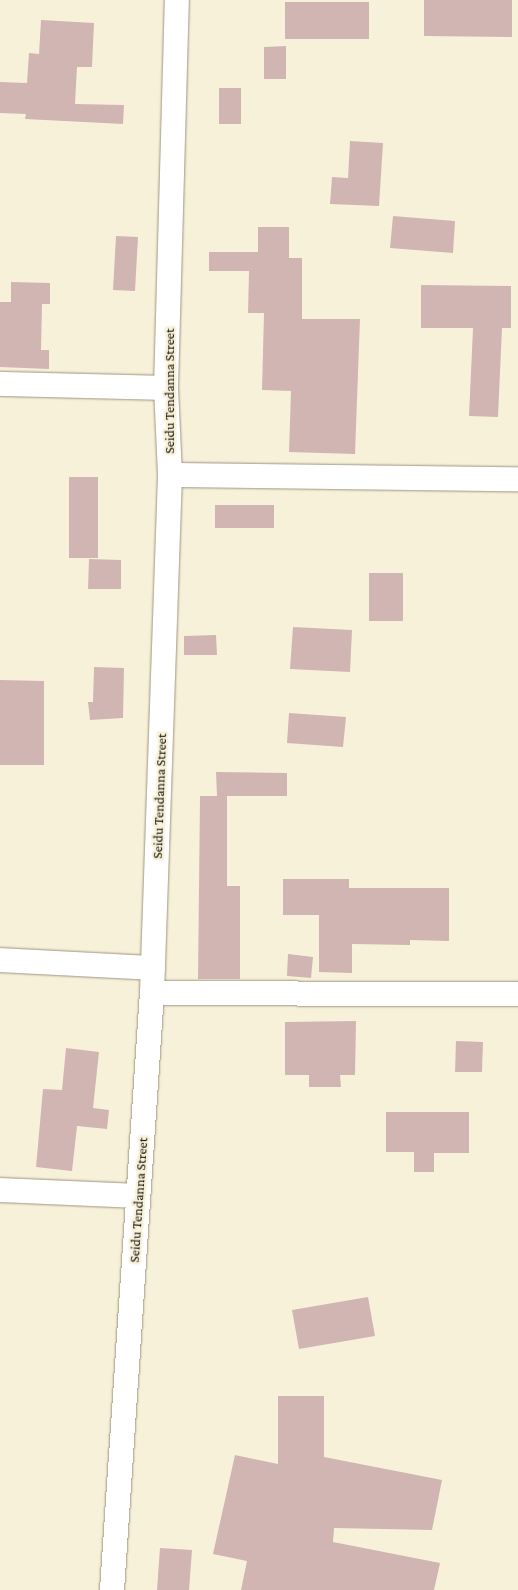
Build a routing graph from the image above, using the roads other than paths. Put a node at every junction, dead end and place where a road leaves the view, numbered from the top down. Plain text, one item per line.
1 (177, 0) edge
2 (0, 384) edge
3 (166, 388) junction
4 (170, 475) junction
5 (518, 480) edge
6 (0, 960) edge
7 (153, 968) junction
8 (152, 993) junction
9 (518, 994) edge
10 (0, 1190) edge
11 (138, 1196) junction
12 (112, 1590) edge

1 - 3 street, Seidu Tendanna Street
2 - 3 street
3 - 4 street, Seidu Tendanna Street
4 - 5 street
4 - 7 street, Seidu Tendanna Street
6 - 7 street
7 - 8 street, Seidu Tendanna Street
8 - 9 street
8 - 11 street, Seidu Tendanna Street
10 - 11 street
11 - 12 street, Seidu Tendanna Street

